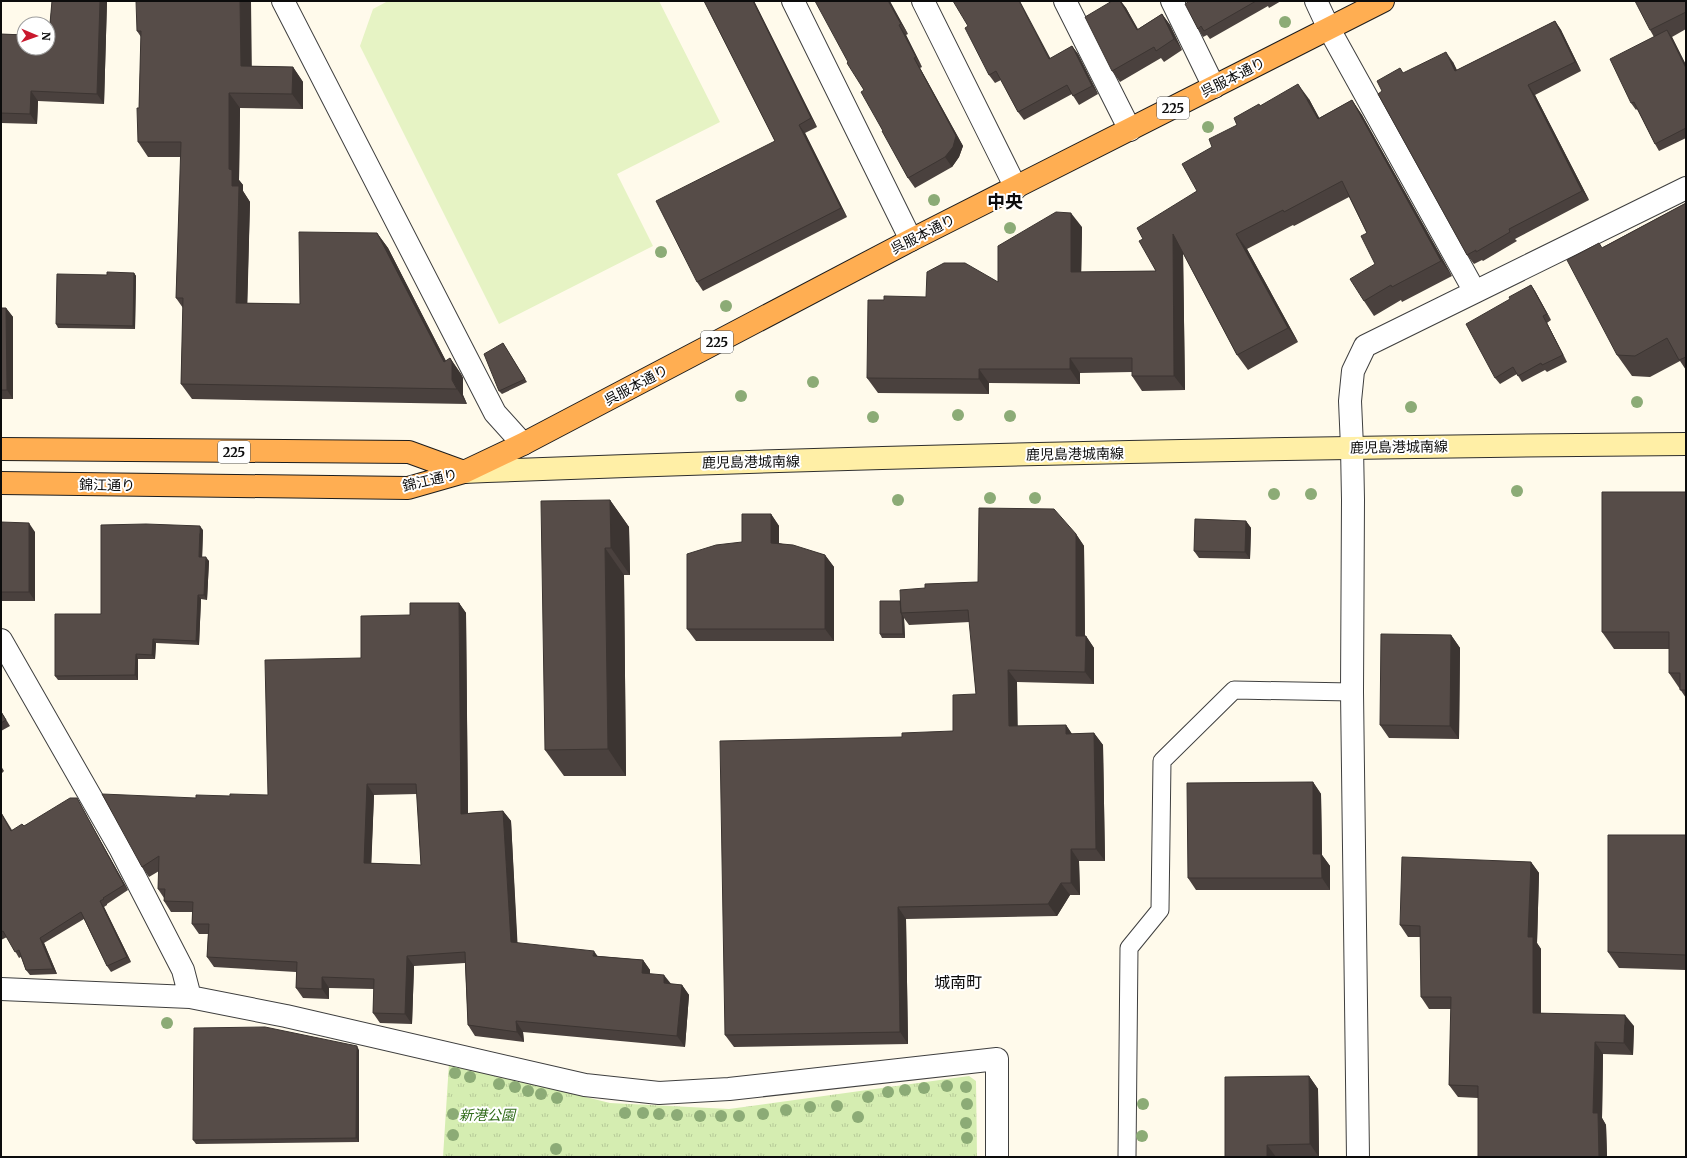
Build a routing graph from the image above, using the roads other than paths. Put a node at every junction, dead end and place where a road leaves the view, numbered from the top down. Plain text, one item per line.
1 (283, 1) edge
2 (793, 1) edge
3 (922, 1) edge
4 (1065, 1) edge
5 (1172, 1) edge
6 (1316, 1) edge
7 (1383, 1) edge
8 (1329, 28) junction
9 (1214, 87) junction
10 (1130, 130) junction
11 (1016, 188) junction
12 (1686, 188) edge
13 (911, 240) junction
14 (1475, 292) junction
15 (523, 444) junction
16 (1686, 444) edge
17 (1352, 447) junction
18 (1, 449) edge
19 (464, 472) junction
20 (1, 483) edge
21 (1, 640) edge
22 (1352, 692) junction
23 (1, 990) edge
24 (190, 997) junction
25 (997, 1157) edge
26 (1127, 1157) edge
27 (1358, 1157) edge

1 - 15 street
2 - 13 street
3 - 11 street
4 - 10 street
5 - 9 street
6 - 8 street
7 - 8 highway, 呉服本通り / 225
8 - 9 highway, 呉服本通り / 225
8 - 14 street
9 - 10 highway, 呉服本通り / 225
10 - 11 highway, 呉服本通り / 225
11 - 13 highway, 呉服本通り / 225
12 - 14 street
13 - 15 highway, 呉服本通り / 225
14 - 17 street
15 - 19 highway, 呉服本通り / 225
16 - 17 main road, 鹿児島港城南線
17 - 19 main road, 鹿児島港城南線
17 - 22 street
18 - 19 highway, 錦江通り / 225
19 - 20 highway, 錦江通り / 225
21 - 24 street
22 - 26 lane
22 - 27 street
23 - 24 street
24 - 25 street

